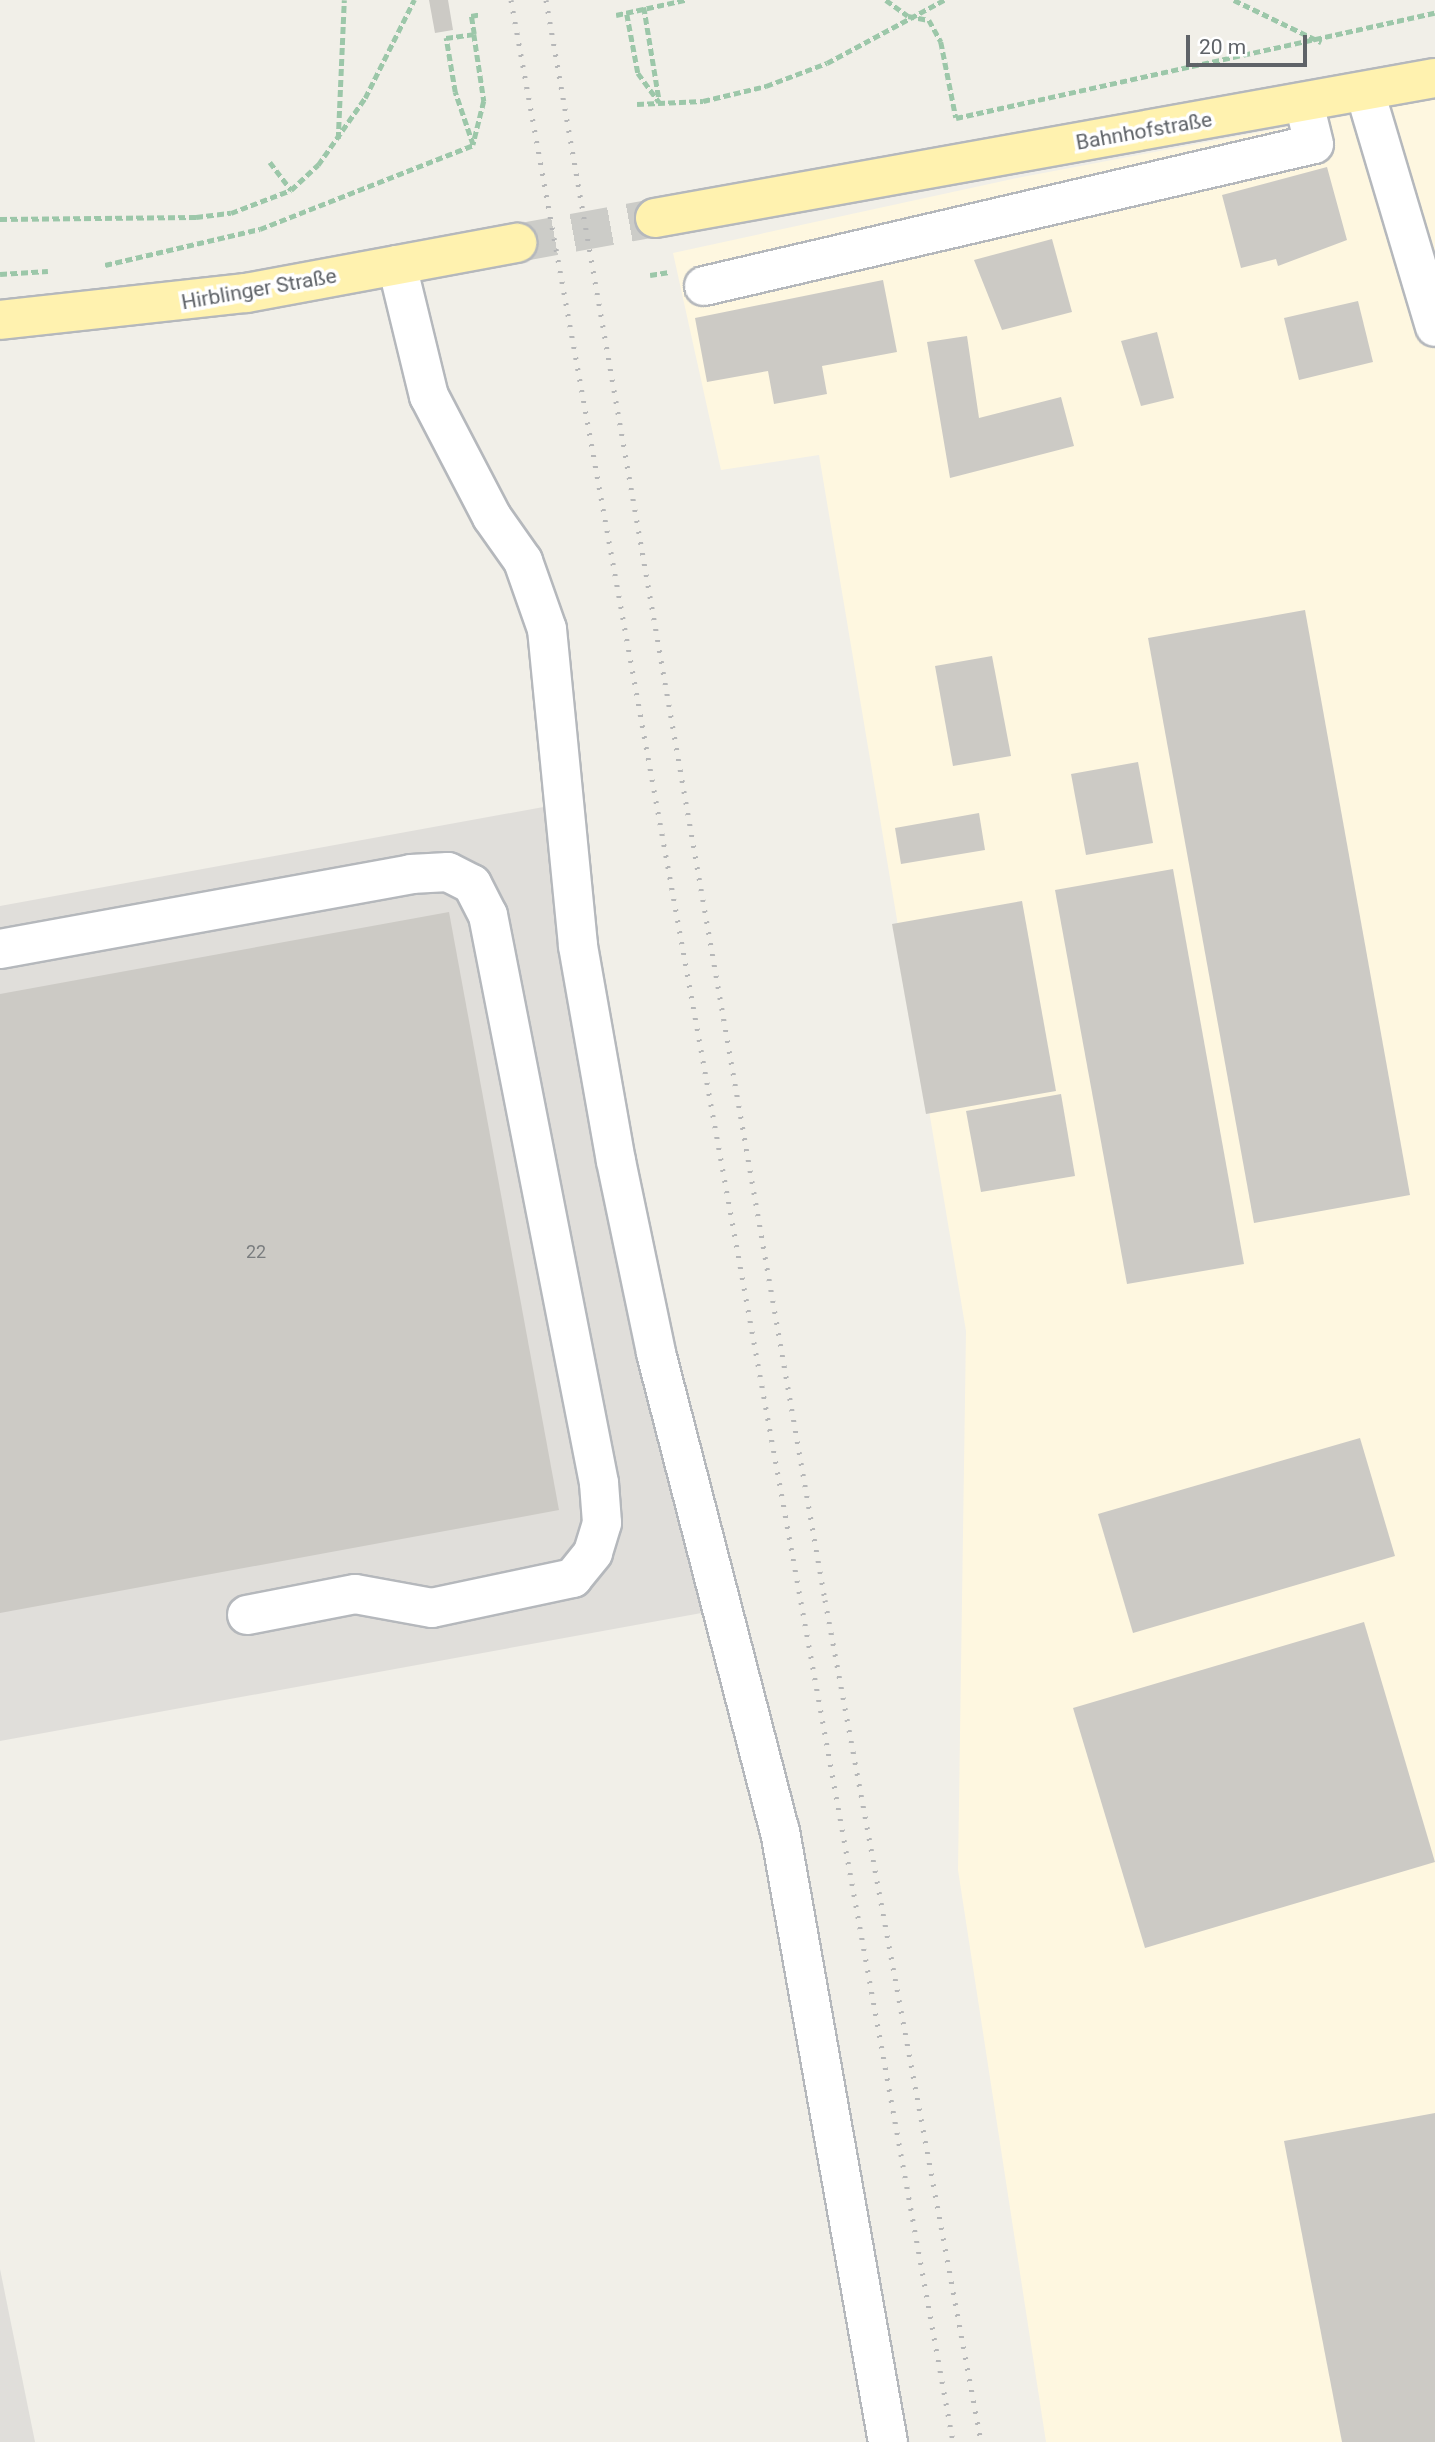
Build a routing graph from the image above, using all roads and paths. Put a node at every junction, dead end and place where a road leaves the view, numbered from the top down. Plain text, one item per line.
1 (344, 0) edge
2 (414, 0) edge
3 (685, 0) edge
4 (886, 0) edge
5 (944, 0) edge
6 (1234, 0) edge
7 (644, 7) junction
8 (1435, 13) edge
9 (481, 14) dead end
10 (627, 14) junction
11 (616, 15) dead end
12 (908, 16) junction
13 (474, 34) junction
14 (1322, 42) junction
15 (1435, 78) edge
16 (1365, 92) junction
17 (660, 102) junction
18 (1304, 103) junction
19 (637, 104) dead end
20 (338, 140) junction
21 (473, 145) junction
22 (270, 162) dead end
23 (291, 190) junction
24 (655, 218) tunnel mouth
25 (0, 219) edge
26 (517, 243) tunnel mouth
27 (397, 265) junction
28 (98, 267) dead end
29 (61, 271) dead end
30 (0, 274) edge
31 (704, 286) dead end
32 (0, 320) edge
33 (1435, 327) edge
34 (0, 949) edge
35 (247, 1615) dead end
36 (888, 2442) edge

1 - 20 path
2 - 20 path
3 - 7 path
4 - 12 path
5 - 12 path
6 - 14 path
7 - 10 path
7 - 17 path
8 - 14 path
9 - 13 path
10 - 11 path
10 - 17 path
12 - 14 path
12 - 17 path
13 - 21 path
13 - 21 path
15 - 16 main road, Bahnhofstraße
16 - 18 main road, Bahnhofstraße
16 - 33 street
17 - 19 path
18 - 24 main road, Bahnhofstraße
18 - 31 street
20 - 23 path
21 - 28 path
22 - 23 path
23 - 25 path
26 - 27 main road, Hirblinger Straße
27 - 32 main road, Hirblinger Straße
27 - 36 street
29 - 30 path
34 - 35 street

